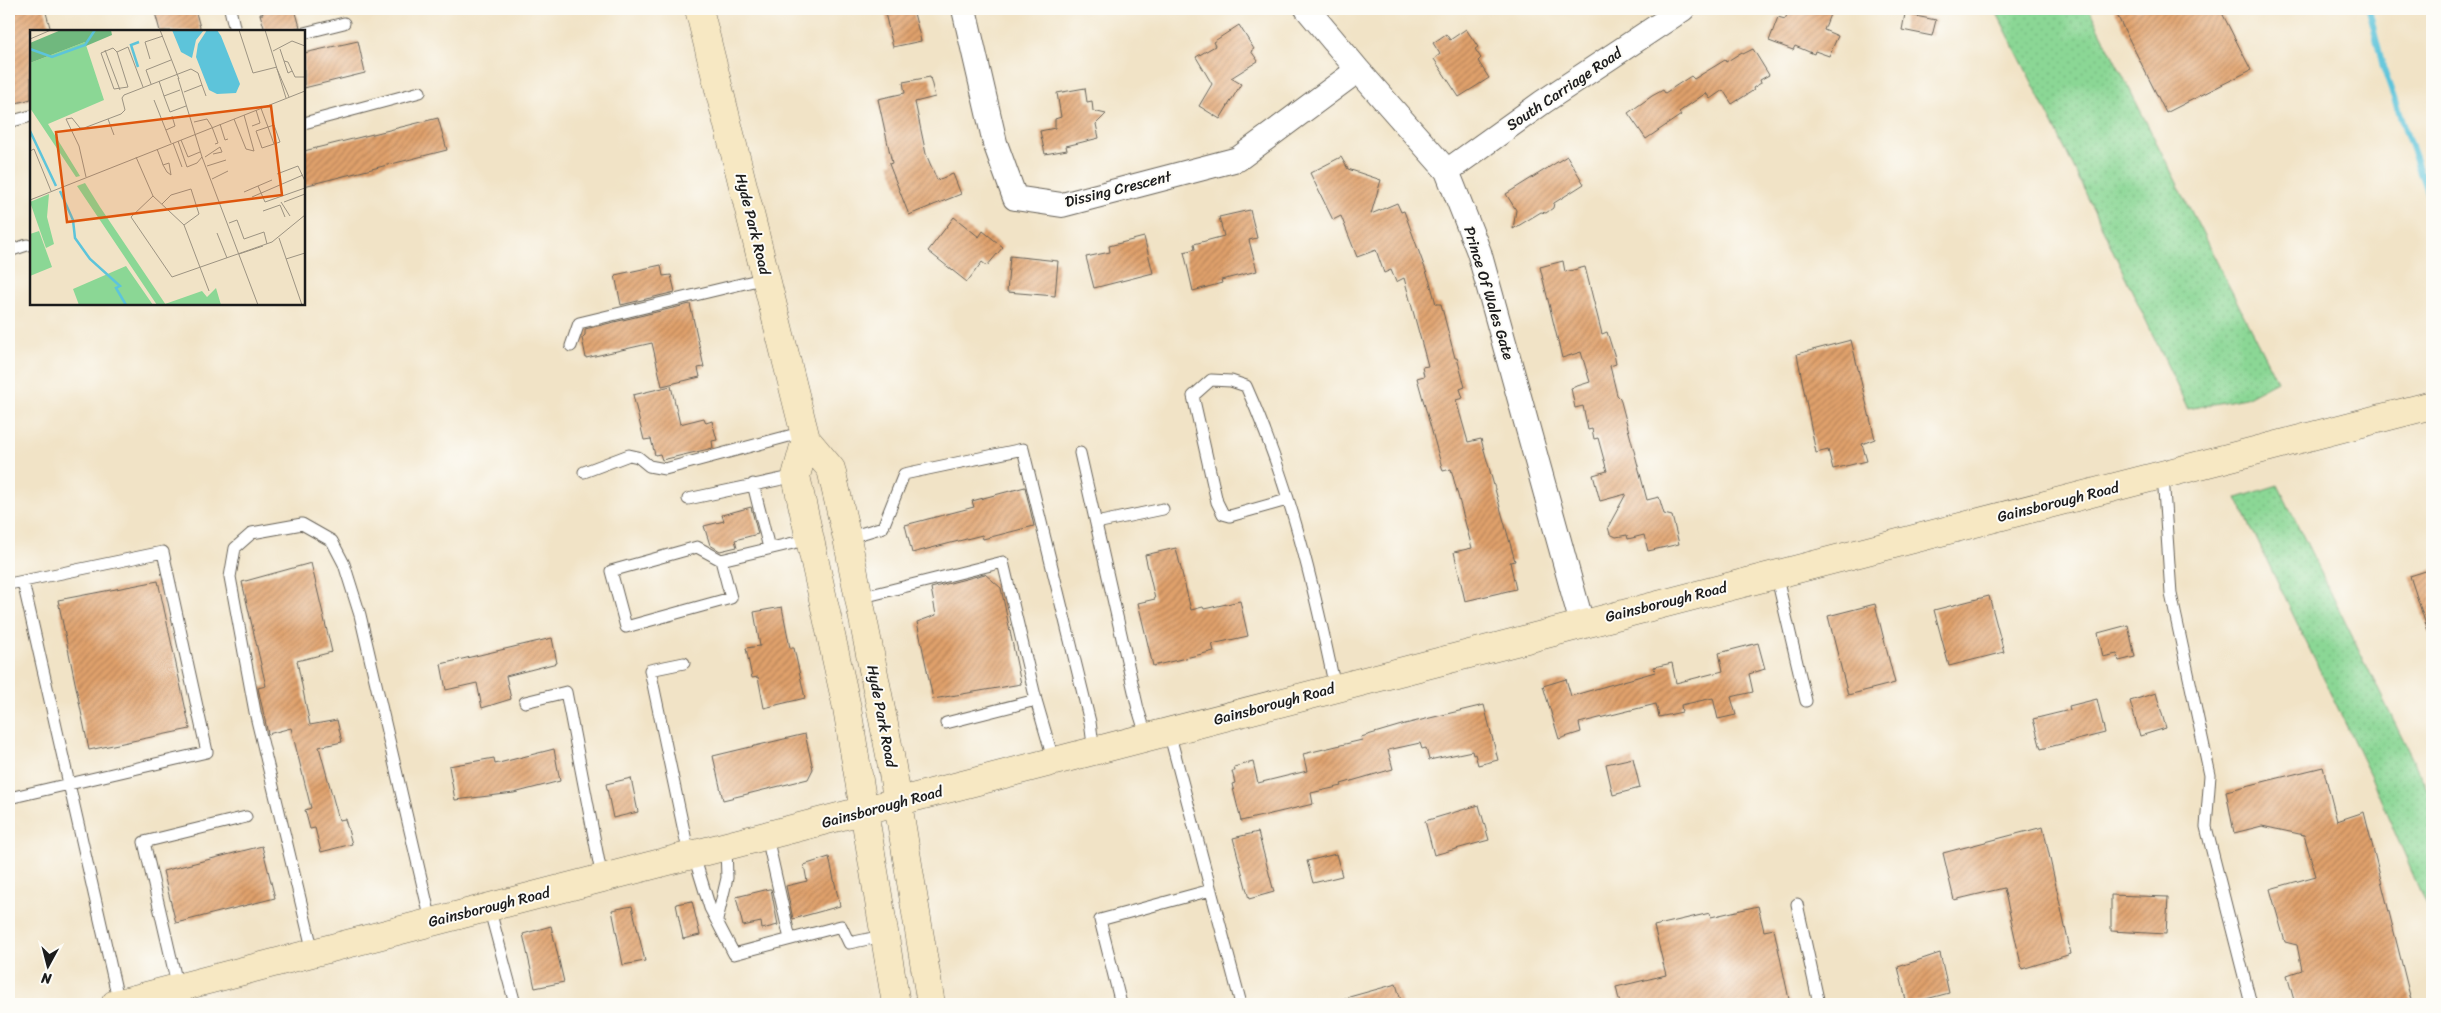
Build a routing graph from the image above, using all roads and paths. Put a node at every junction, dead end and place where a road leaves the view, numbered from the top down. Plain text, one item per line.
1 (230, 9) edge
2 (699, 9) edge
3 (964, 9) edge
4 (1307, 9) edge
5 (1683, 9) edge
6 (344, 23) dead end
7 (235, 30) edge
8 (305, 33) edge
9 (1358, 70) junction
10 (420, 92) dead end
11 (30, 116) edge
12 (9, 122) edge
13 (305, 123) edge
14 (1447, 171) junction
15 (27, 245) dead end
16 (9, 250) edge
17 (766, 278) junction
18 (571, 346) dead end
19 (2432, 405) edge
20 (805, 435) junction
21 (1080, 453) dead end
22 (584, 472) dead end
23 (2163, 475) junction
24 (796, 476) junction
25 (753, 484) junction
26 (688, 499) dead end
27 (1287, 500) junction
28 (1163, 509) dead end
29 (1096, 523) junction
30 (847, 538) junction
31 (810, 539) junction
32 (769, 548) junction
33 (721, 560) junction
34 (1776, 574) junction
35 (23, 582) junction
36 (9, 584) edge
37 (859, 598) junction
38 (1582, 624) junction
39 (684, 663) dead end
40 (1336, 688) junction
41 (1036, 700) junction
42 (1806, 701) dead end
43 (525, 702) dead end
44 (946, 723) dead end
45 (1158, 735) junction
46 (1094, 752) junction
47 (1054, 762) junction
48 (70, 785) junction
49 (9, 798) edge
50 (898, 802) junction
51 (864, 811) junction
52 (246, 817) dead end
53 (767, 837) junction
54 (726, 848) junction
55 (692, 856) junction
56 (602, 879) junction
57 (1210, 890) junction
58 (1796, 904) dead end
59 (489, 907) junction
60 (717, 920) junction
61 (431, 921) junction
62 (883, 936) junction
63 (790, 940) junction
64 (313, 952) junction
65 (178, 988) junction
66 (117, 1004) edge
67 (515, 1004) edge
68 (896, 1004) edge
69 (931, 1004) edge
70 (1121, 1004) edge
71 (1241, 1004) edge
72 (1819, 1004) edge
73 (2251, 1004) edge

1 - 7 lane
2 - 17 main road, Hyde Park Road
3 - 9 street, Dissing Crescent
4 - 9 street, Prince Of Wales Gate
5 - 14 street, South Carriage Road
6 - 8 lane
9 - 14 street, Prince Of Wales Gate
10 - 13 lane
11 - 12 lane
14 - 38 street, Prince Of Wales Gate
15 - 16 lane
17 - 18 lane
17 - 20 main road, Hyde Park Road
19 - 23 main road, Gainsborough Road
20 - 22 lane
20 - 24 main road, Hyde Park Road
20 - 30 main road, Hyde Park Road
21 - 29 lane
23 - 34 main road, Gainsborough Road
23 - 73 lane
24 - 25 lane
24 - 31 main road, Hyde Park Road
25 - 26 lane
25 - 32 lane
27 - 27 lane
27 - 40 lane
28 - 29 lane
29 - 45 lane
30 - 37 main road, Hyde Park Road
30 - 46 lane
31 - 32 lane
31 - 51 main road, Hyde Park Road
32 - 33 lane
33 - 33 lane
34 - 38 main road, Gainsborough Road
34 - 42 lane
35 - 36 lane
35 - 48 lane
35 - 48 lane
37 - 41 lane
37 - 50 main road, Hyde Park Road
38 - 40 main road, Gainsborough Road
39 - 55 lane
40 - 45 main road, Gainsborough Road
41 - 44 lane
41 - 47 lane
43 - 56 lane
45 - 46 main road, Gainsborough Road
45 - 57 lane
46 - 47 main road, Gainsborough Road
47 - 50 main road, Gainsborough Road
48 - 49 lane
48 - 66 lane
50 - 51 main road, Gainsborough Road
50 - 69 main road, Hyde Park Road
51 - 53 main road, Gainsborough Road
51 - 62 main road, Hyde Park Road
52 - 65 lane
53 - 54 main road, Gainsborough Road
53 - 63 lane
54 - 55 main road, Gainsborough Road
54 - 60 lane
55 - 56 main road, Gainsborough Road
55 - 60 lane
56 - 59 main road, Gainsborough Road
57 - 70 lane
57 - 71 lane
58 - 72 lane
59 - 61 main road, Gainsborough Road
59 - 67 lane
60 - 63 lane
61 - 64 main road, Gainsborough Road
61 - 64 lane
62 - 63 lane
62 - 68 main road, Hyde Park Road
64 - 65 main road, Gainsborough Road
65 - 66 main road, Gainsborough Road

